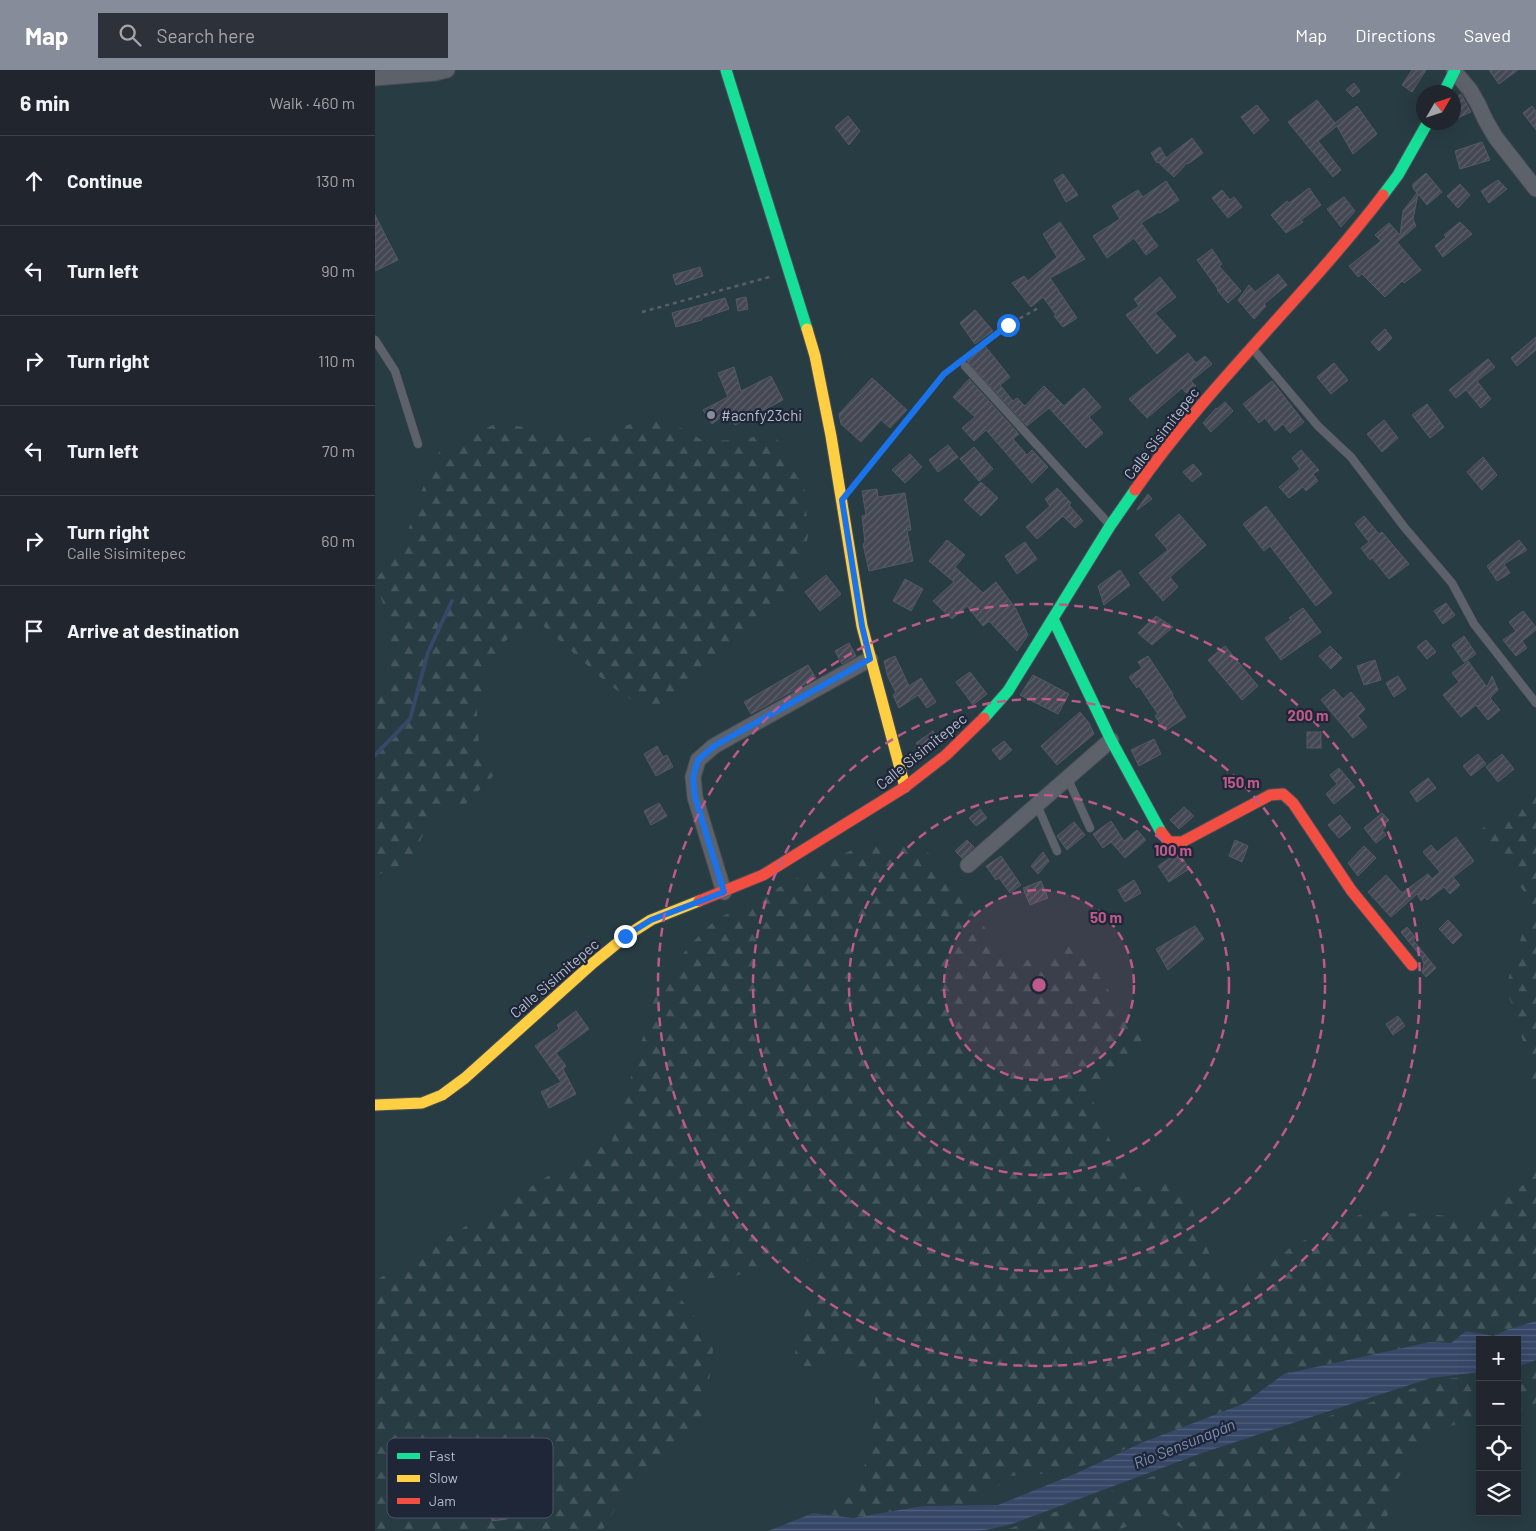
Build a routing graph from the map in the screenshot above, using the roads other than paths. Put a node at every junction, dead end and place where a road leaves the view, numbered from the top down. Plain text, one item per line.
1 (447, 70) edge
2 (726, 70) edge
3 (1455, 71) edge
4 (375, 78) edge
5 (1448, 85) edge
6 (1423, 130) edge
7 (1536, 190) edge
8 (375, 340) edge
9 (1251, 347) junction
10 (963, 362) road end
11 (418, 444) dead end
12 (1110, 526) junction
13 (1053, 619) junction
14 (870, 659) junction
15 (1536, 703) edge
16 (1111, 740) junction
17 (1067, 776) junction
18 (905, 787) junction
19 (1037, 805) junction
20 (1090, 828) dead end
21 (1057, 851) dead end
22 (968, 864) dead end
23 (724, 892) junction
24 (1411, 965) dead end
25 (375, 1105) edge

1 - 4 street
2 - 14 street
3 - 5 street
3 - 7 street
6 - 9 street, Calle Sisimitepec
8 - 11 lane
9 - 12 street, Calle Sisimitepec
9 - 15 lane
10 - 12 lane
12 - 13 street, Calle Sisimitepec
13 - 16 street
13 - 18 street, Calle Sisimitepec
14 - 18 street
14 - 23 street
16 - 17 street
16 - 24 street
17 - 19 street
17 - 20 lane
18 - 23 street, Calle Sisimitepec
19 - 21 lane
19 - 22 street
23 - 25 street, Calle Sisimitepec

